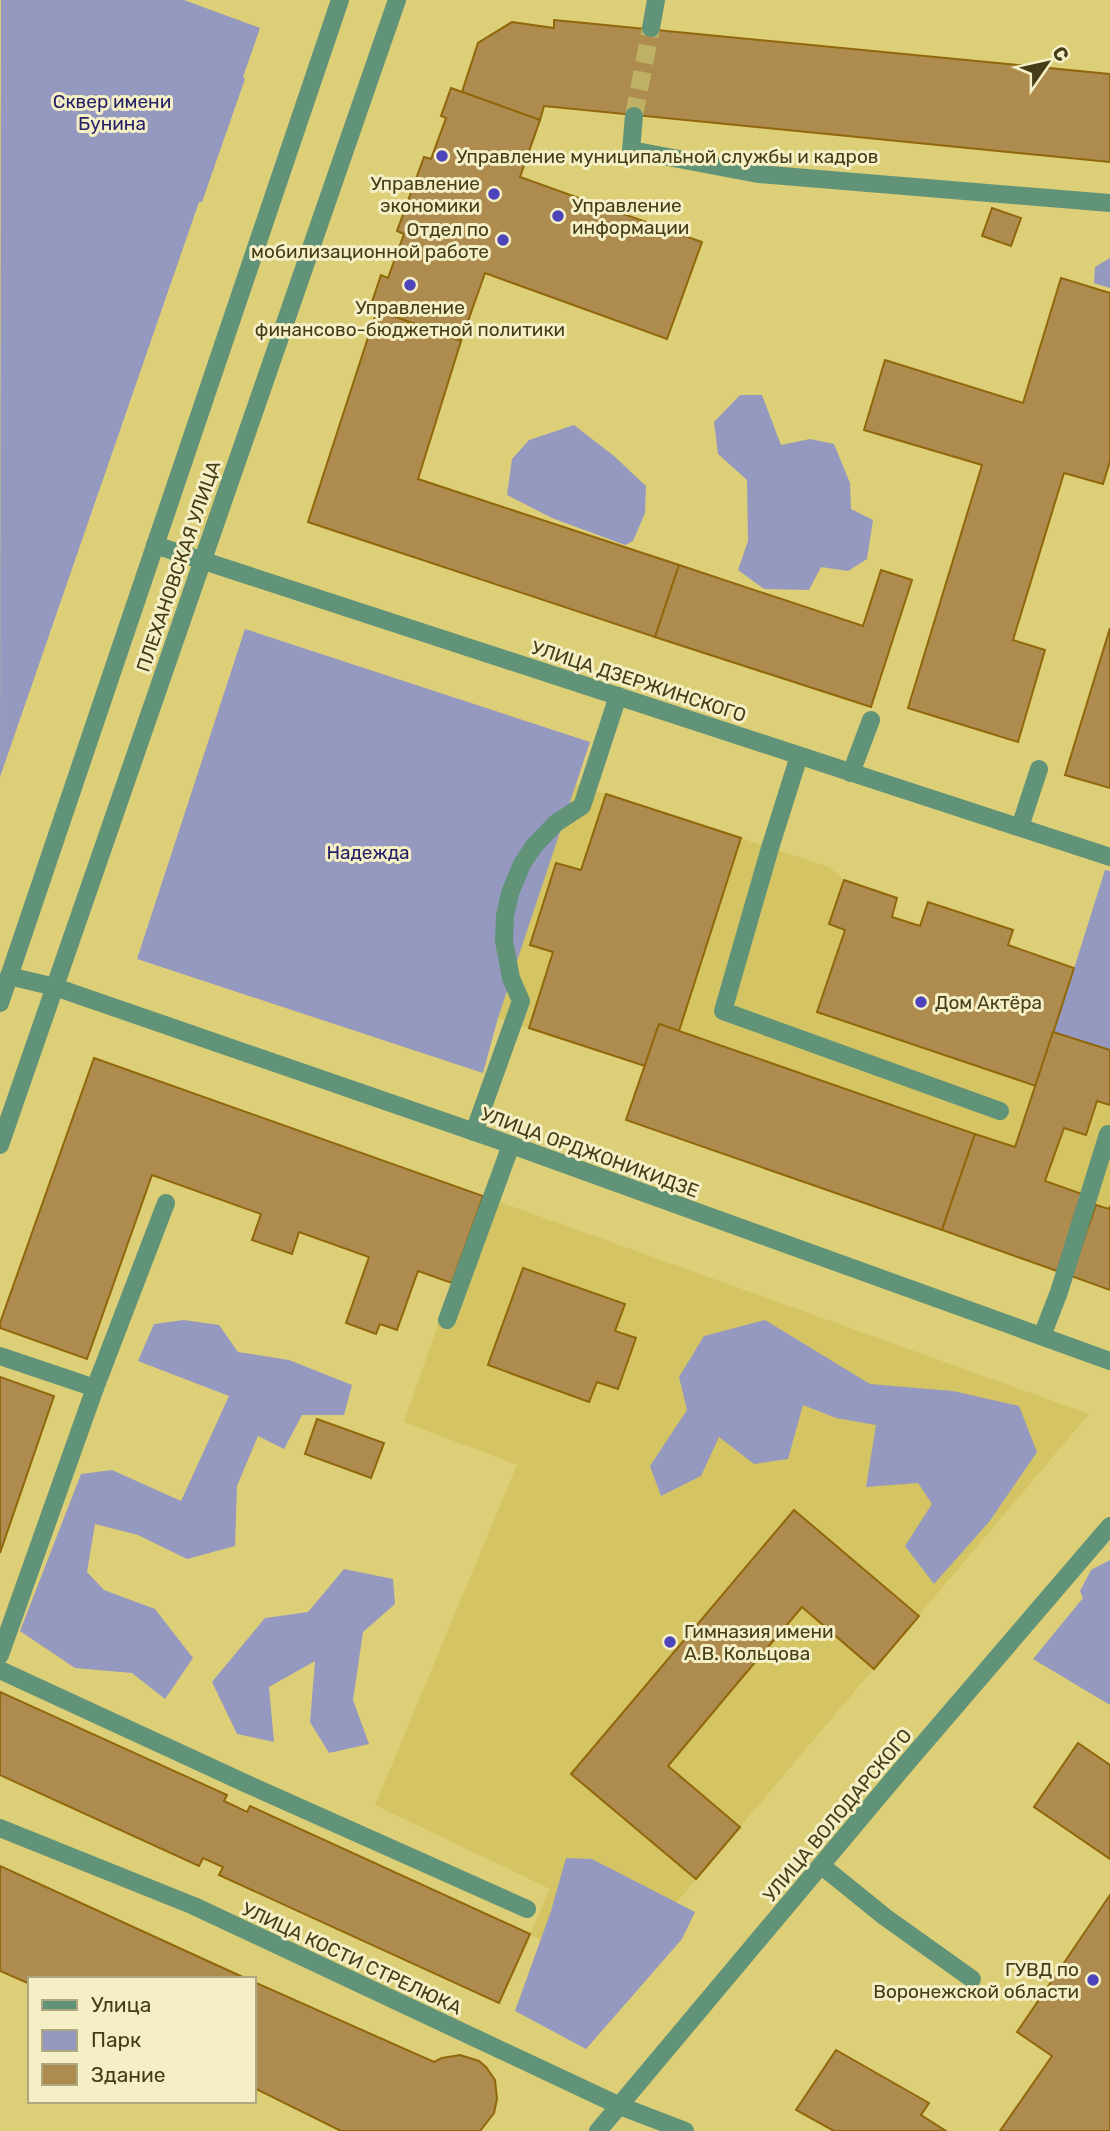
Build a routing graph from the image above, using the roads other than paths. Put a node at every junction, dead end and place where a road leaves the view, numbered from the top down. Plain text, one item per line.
1 (340, 0) edge
2 (397, 0) edge
3 (656, 0) edge
4 (651, 28) tunnel mouth
5 (634, 116) tunnel mouth
6 (1110, 203) edge
7 (155, 545) junction
8 (203, 560) junction
9 (618, 696) junction
10 (871, 720) dead end
11 (799, 756) junction
12 (1039, 769) dead end
13 (852, 773) junction
14 (1020, 827) junction
15 (1110, 857) edge
16 (9, 976) junction
17 (55, 987) junction
18 (0, 1003) edge
19 (1000, 1111) dead end
20 (474, 1132) junction
21 (1108, 1134) dead end
22 (0, 1145) edge
23 (512, 1145) junction
24 (166, 1203) dead end
25 (447, 1320) dead end
26 (1042, 1336) junction
27 (0, 1356) edge
28 (1110, 1360) edge
29 (95, 1388) junction
30 (1110, 1526) edge
31 (0, 1655) edge
32 (0, 1670) edge
33 (0, 1828) edge
34 (822, 1866) junction
35 (527, 1909) dead end
36 (972, 1979) dead end
37 (620, 2106) junction
38 (598, 2131) edge
39 (685, 2131) edge

1 - 7 street, ПЛЕХАНОВСКАЯ УЛИЦА
2 - 8 street, ПЛЕХАНОВСКАЯ УЛИЦА
3 - 4 street
5 - 6 street
7 - 8 street, УЛИЦА ДЗЕРЖИНСКОГО
7 - 16 street, ПЛЕХАНОВСКАЯ УЛИЦА
8 - 9 street, УЛИЦА ДЗЕРЖИНСКОГО
8 - 17 street, ПЛЕХАНОВСКАЯ УЛИЦА
9 - 11 street, УЛИЦА ДЗЕРЖИНСКОГО
9 - 20 street
10 - 13 street
11 - 13 street, УЛИЦА ДЗЕРЖИНСКОГО
11 - 19 street
12 - 14 street
13 - 14 street, УЛИЦА ДЗЕРЖИНСКОГО
14 - 15 street, УЛИЦА ДЗЕРЖИНСКОГО
16 - 17 street, УЛИЦА ОРДЖОНИКИДЗЕ
16 - 18 street, ПЛЕХАНОВСКАЯ УЛИЦА
17 - 20 street, УЛИЦА ОРДЖОНИКИДЗЕ
17 - 22 street, ПЛЕХАНОВСКАЯ УЛИЦА
20 - 23 street, УЛИЦА ОРДЖОНИКИДЗЕ
21 - 26 street
23 - 25 street
23 - 26 street, УЛИЦА ОРДЖОНИКИДЗЕ
24 - 29 street
26 - 28 street, УЛИЦА ОРДЖОНИКИДЗЕ
27 - 29 street
29 - 31 street
30 - 34 street, УЛИЦА ВОЛОДАРСКОГО
32 - 35 street
33 - 37 street, УЛИЦА КОСТИ СТРЕЛЮКА
34 - 36 street
34 - 37 street, УЛИЦА ВОЛОДАРСКОГО
37 - 38 street, УЛИЦА ВОЛОДАРСКОГО
37 - 39 street, УЛИЦА КОСТИ СТРЕЛЮКА

